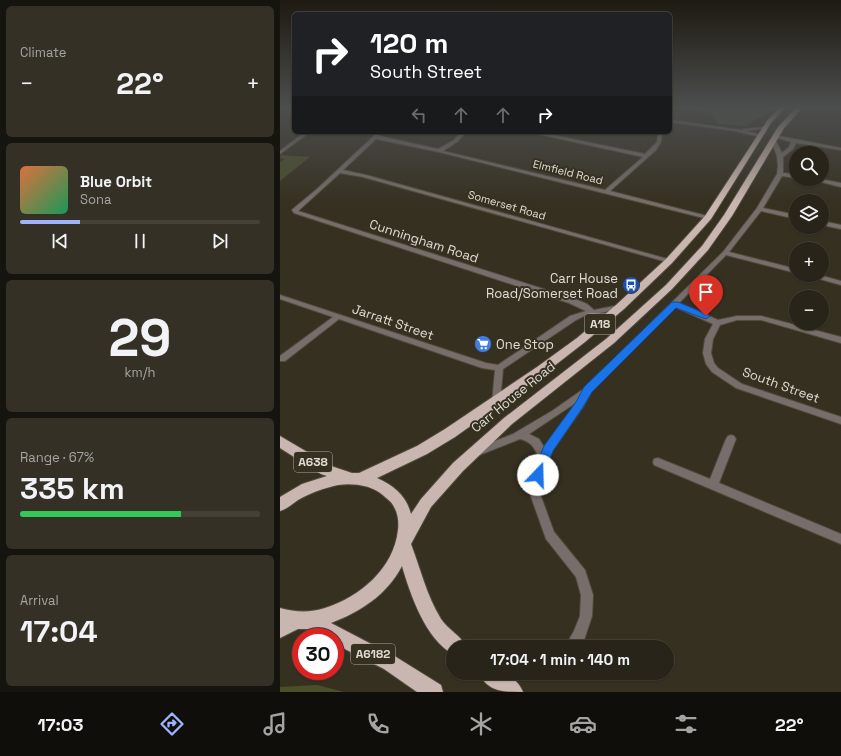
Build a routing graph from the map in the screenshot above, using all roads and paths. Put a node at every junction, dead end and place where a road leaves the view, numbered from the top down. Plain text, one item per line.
1 (298, 139) edge
2 (373, 139) edge
3 (385, 139) edge
4 (458, 139) edge
5 (566, 139) edge
6 (659, 139) edge
7 (758, 139) edge
8 (773, 139) edge
9 (775, 139) edge
10 (783, 139) edge
11 (794, 141) junction
12 (841, 149) edge
13 (439, 151) junction
14 (280, 153) edge
15 (647, 156) junction
16 (780, 157) junction
17 (339, 171) junction
18 (780, 174) junction
19 (789, 175) edge
20 (829, 183) edge
21 (841, 185) edge
22 (606, 192) junction
23 (760, 209) junction
24 (789, 215) edge
25 (708, 217) junction
26 (829, 224) edge
27 (841, 227) edge
28 (725, 253) junction
29 (669, 261) junction
30 (789, 269) edge
31 (829, 280) edge
32 (841, 283) edge
33 (280, 297) edge
34 (675, 304) junction
35 (620, 307) junction
36 (592, 312) junction
37 (339, 316) junction
38 (717, 323) junction
39 (841, 340) edge
40 (282, 359) dead end
41 (499, 368) junction
42 (588, 390) junction
43 (496, 402) junction
44 (841, 421) edge
45 (519, 435) junction
46 (731, 439) dead end
47 (280, 441) edge
48 (472, 454) junction
49 (544, 458) junction
50 (658, 462) dead end
51 (355, 478) junction
52 (713, 485) junction
53 (280, 505) edge
54 (841, 539) edge
55 (405, 540) junction
56 (295, 619) edge
57 (280, 629) edge
58 (450, 640) edge
59 (576, 640) edge
60 (498, 680) edge
61 (434, 692) edge
62 (514, 692) edge

1 - 14 street
2 - 17 street
3 - 13 street, Elmfield Road
4 - 13 street
5 - 15 street
6 - 15 street
7 - 25 highway, Carr House Road / A18
8 - 48 highway, Carr House Road / A18
9 - 16 street
10 - 11 street
11 - 12 street
11 - 16 street
13 - 22 street, Elmfield Road
15 - 22 street
16 - 18 street
17 - 29 street, Somerset Road
17 - 36 street, Cunningham Road
18 - 19 street
18 - 23 street
20 - 21 street
22 - 25 street, Elmfield Road
23 - 24 street
23 - 28 street
25 - 29 highway, Carr House Road / A18
26 - 27 street
28 - 30 street
28 - 34 street
29 - 35 highway, Carr House Road / A18
31 - 32 street
33 - 37 street, Jarratt Street
34 - 38 street
34 - 42 street
35 - 36 street
35 - 43 highway, Carr House Road / A18
36 - 41 street
37 - 40 street
37 - 41 street, Jarratt Street
38 - 39 street
38 - 44 street, South Street
41 - 43 street
42 - 45 street
42 - 49 street
43 - 51 highway, Carr House Road / A18
45 - 48 street
45 - 49 street
46 - 52 street
47 - 51 highway, A638
48 - 55 highway, Carr House Road / A18
49 - 59 street
50 - 52 street
51 - 53 highway
51 - 55 highway
52 - 54 street
55 - 56 highway, Carr House Road
55 - 58 highway
56 - 57 highway
56 - 61 highway, A6182
60 - 62 highway

